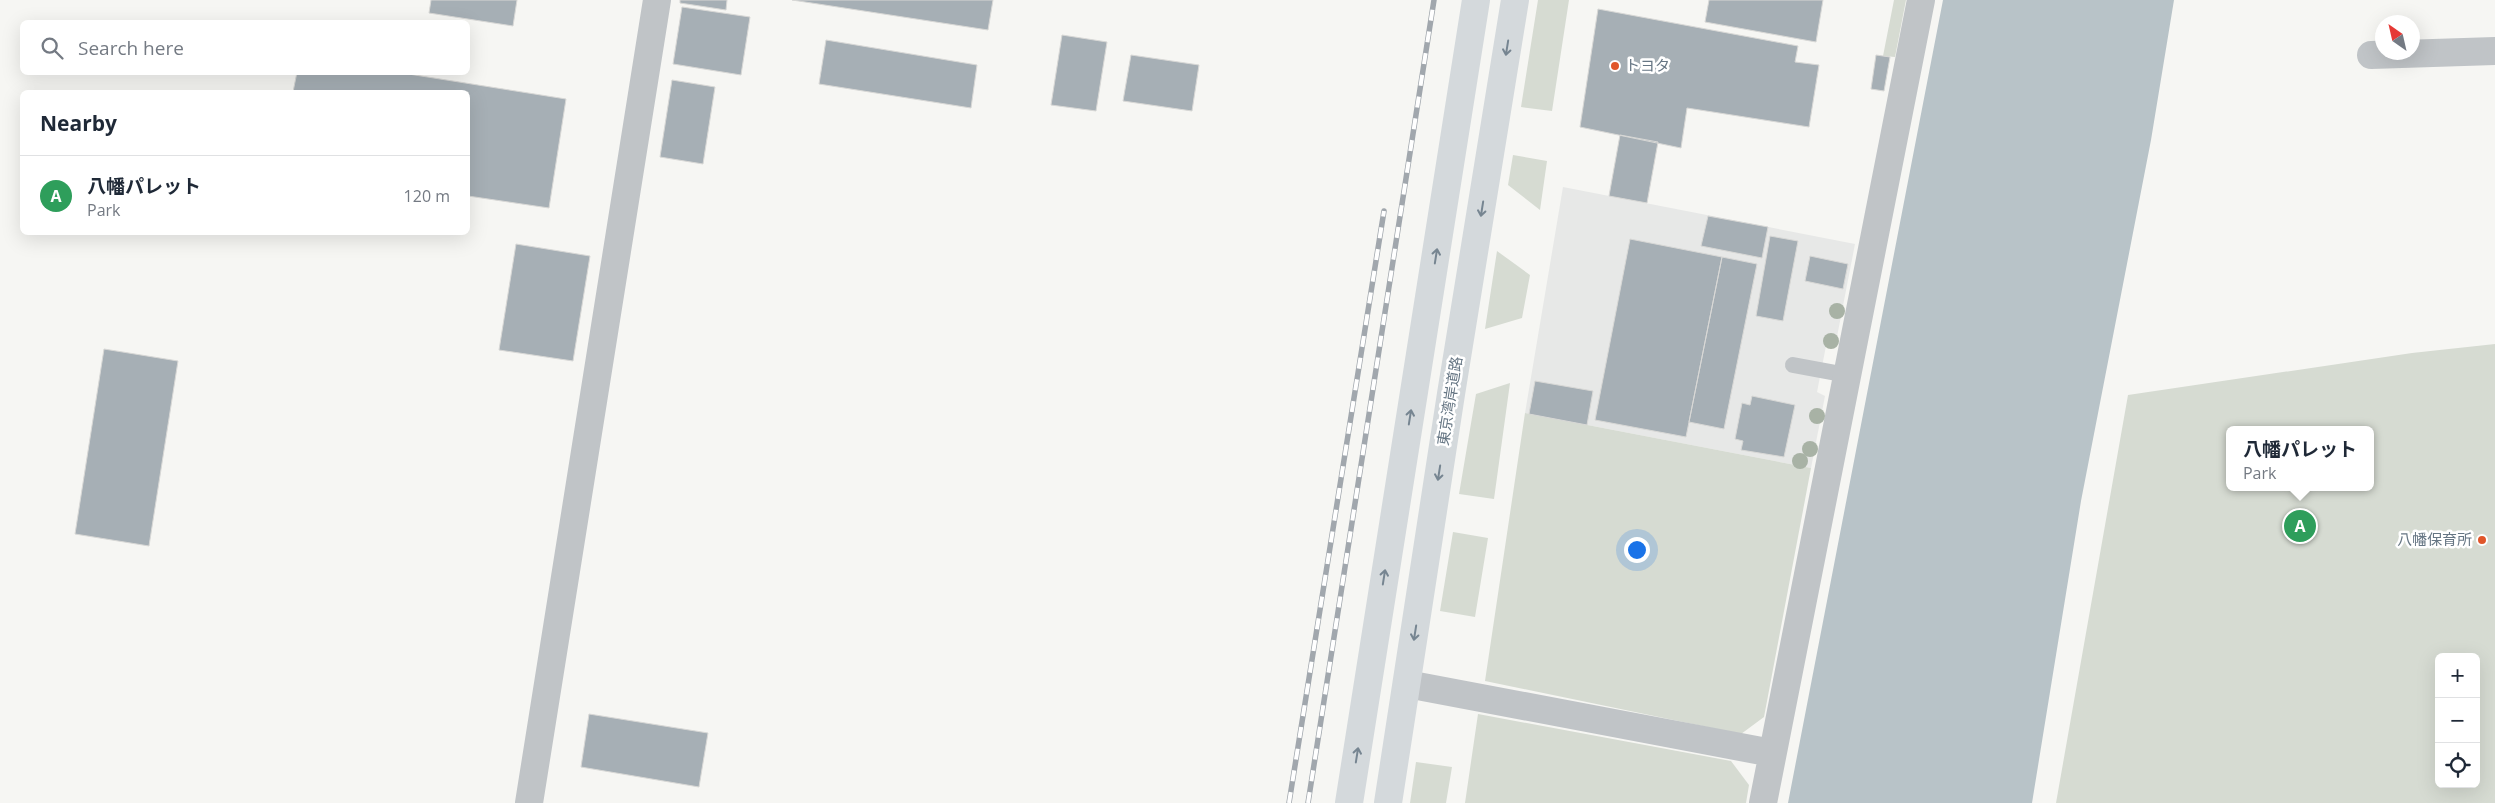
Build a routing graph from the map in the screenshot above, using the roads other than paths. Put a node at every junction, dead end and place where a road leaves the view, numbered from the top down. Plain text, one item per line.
1 (657, 0) edge
2 (1476, 0) edge
3 (1515, 0) edge
4 (1922, 0) edge
5 (2495, 51) edge
6 (2371, 55) dead end
7 (1794, 365) dead end
8 (1847, 375) junction
9 (1407, 684) junction
10 (1772, 754) junction
11 (529, 803) edge
12 (1349, 803) edge
13 (1388, 803) edge
14 (1763, 803) edge

1 - 11 street
12 -> 2 highway
3 -> 9 highway, 東京湾岸道路
4 - 8 street
5 - 6 street
7 - 8 lane
8 - 10 street
9 - 10 street
9 - 13 highway, 東京湾岸道路
10 - 14 street

